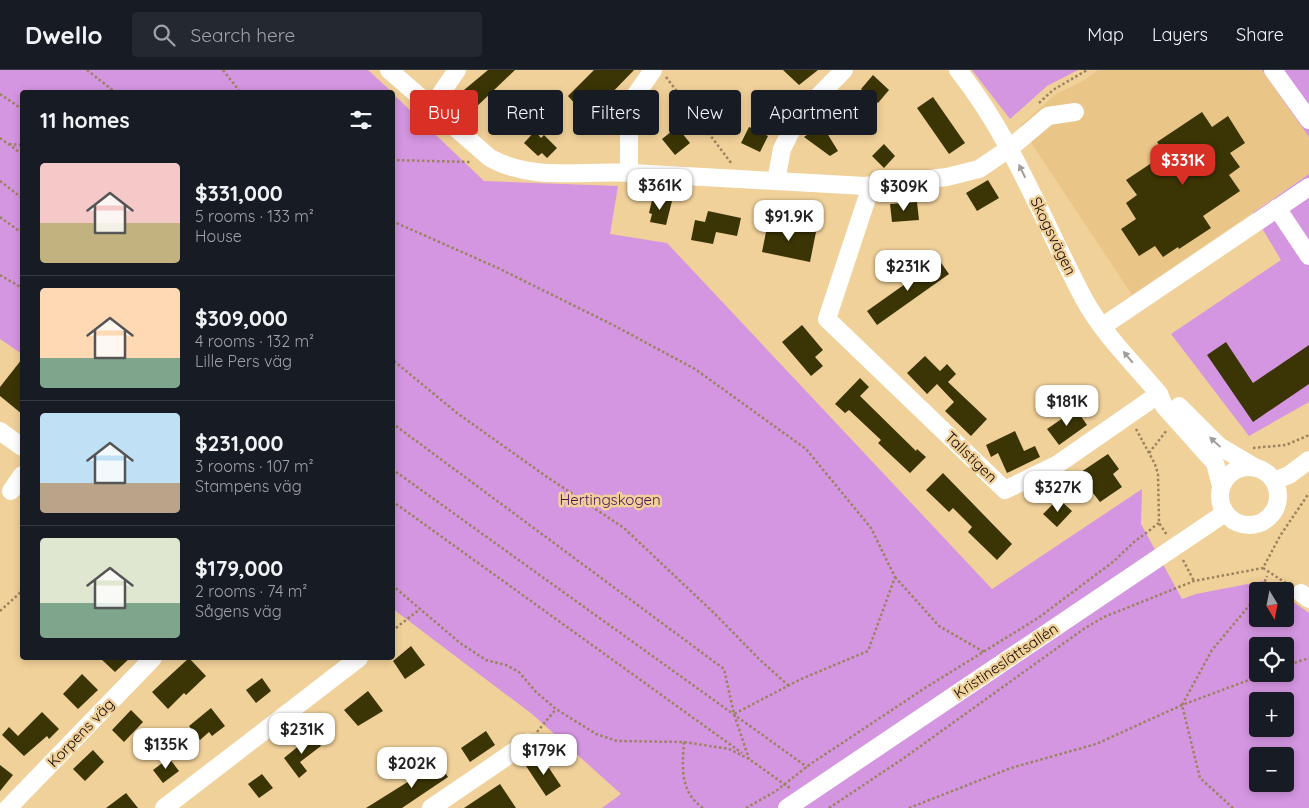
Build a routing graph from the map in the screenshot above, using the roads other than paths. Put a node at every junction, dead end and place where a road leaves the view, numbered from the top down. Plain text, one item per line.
1 (389, 70) edge
2 (457, 70) edge
3 (653, 70) edge
4 (844, 70) edge
5 (958, 70) edge
6 (1273, 70) edge
7 (411, 90) edge
8 (443, 90) edge
9 (1075, 112) dead end
10 (1309, 120) edge
11 (463, 135) edge
12 (1010, 148) junction
13 (629, 173) junction
14 (776, 181) junction
15 (871, 186) junction
16 (1309, 187) edge
17 (1277, 208) junction
18 (1309, 256) edge
19 (1103, 326) junction
20 (1159, 394) junction
21 (0, 431) edge
22 (20, 446) edge
23 (1309, 460) edge
24 (1256, 468) junction
25 (20, 478) edge
26 (1274, 481) junction
27 (1222, 486) junction
28 (11, 491) dead end
29 (1225, 513) junction
30 (151, 660) edge
31 (356, 660) edge
32 (528, 742) road end
33 (8, 808) edge
34 (164, 808) edge
35 (431, 808) edge
36 (787, 808) edge

1 - 7 street
2 - 8 street
3 - 13 street
4 - 14 street
5 - 12 street, Skogsvägen
6 - 10 street
9 - 12 street
11 - 13 street
12 - 15 street
19 -> 12 street, Skogsvägen
13 - 14 street
14 - 15 street
15 - 20 street, Tallstigen
16 - 17 street
17 - 18 street
17 - 19 street
20 -> 19 street, Skogsvägen
24 -> 20 street, Skogsvägen
20 - 27 street, Skogsvägen
21 - 22 street
23 - 26 street
24 - 26 street
24 - 27 street
25 - 28 street
26 - 29 street
27 - 29 street
29 - 36 street, Kristineslättsallén
30 - 33 street, Korpens väg
31 - 34 street
32 - 35 street

